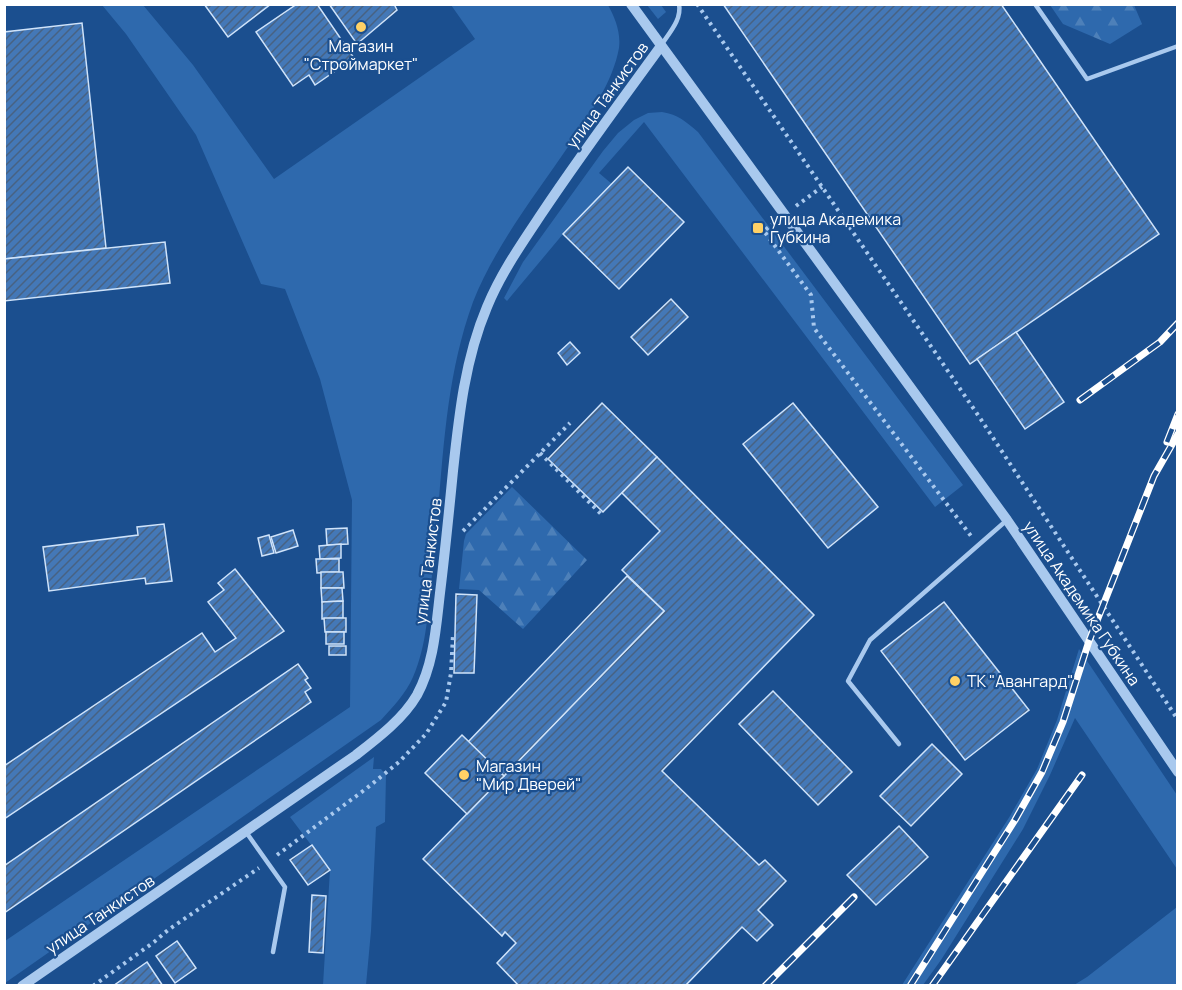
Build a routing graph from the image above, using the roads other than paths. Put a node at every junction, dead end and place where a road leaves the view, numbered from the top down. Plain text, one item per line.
1 (631, 4) edge
2 (679, 4) edge
3 (1035, 4) edge
4 (661, 46) junction
5 (1178, 46) edge
6 (1007, 520) junction
7 (899, 744) dead end
8 (1178, 772) edge
9 (246, 832) junction
10 (273, 952) dead end
11 (22, 986) edge

1 - 4 street, улица Танкистов
2 - 4 lane
3 - 5 lane
4 - 6 street, улица Академика Губкина
4 - 9 street, улица Танкистов
6 - 7 lane
6 - 8 street, улица Академика Губкина
9 - 10 lane
9 - 11 street, улица Танкистов

